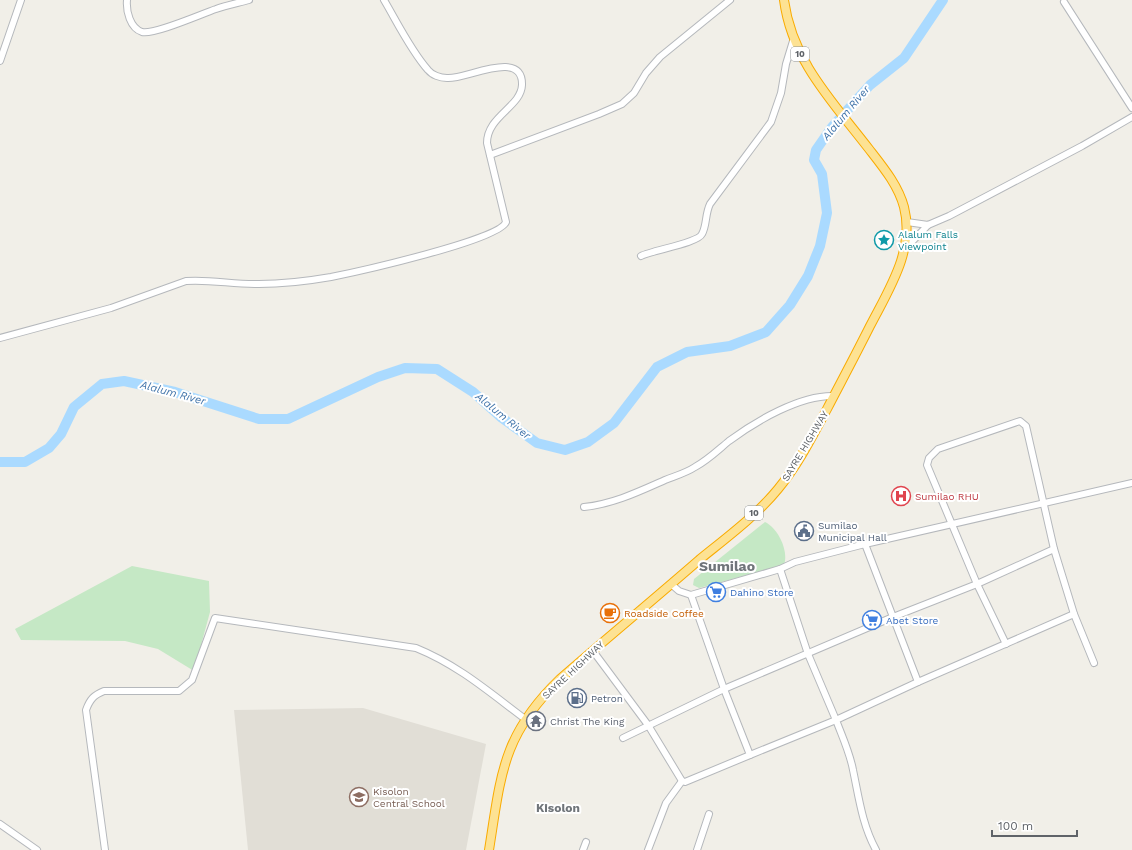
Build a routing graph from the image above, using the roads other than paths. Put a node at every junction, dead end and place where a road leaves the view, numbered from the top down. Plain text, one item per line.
1 (21, 0) edge
2 (127, 0) edge
3 (249, 0) edge
4 (384, 0) edge
5 (730, 0) edge
6 (784, 0) edge
7 (1064, 2) dead end
8 (793, 40) junction
9 (0, 61) edge
10 (1132, 108) edge
11 (1132, 117) edge
12 (490, 155) junction
13 (906, 222) junction
14 (928, 225) junction
15 (904, 250) junction
16 (641, 256) dead end
17 (0, 338) edge
18 (834, 396) junction
19 (1132, 483) edge
20 (1044, 503) junction
21 (584, 507) dead end
22 (952, 526) junction
23 (866, 544) junction
24 (1054, 549) junction
25 (780, 569) junction
26 (671, 584) junction
27 (977, 584) junction
28 (691, 595) junction
29 (1074, 614) junction
30 (893, 617) junction
31 (1006, 644) junction
32 (593, 651) junction
33 (808, 654) junction
34 (1094, 663) dead end
35 (918, 682) junction
36 (724, 689) junction
37 (525, 719) junction
38 (836, 720) junction
39 (648, 725) junction
40 (623, 738) dead end
41 (750, 755) junction
42 (682, 781) junction
43 (709, 814) dead end
44 (0, 824) edge
45 (586, 842) dead end
46 (37, 850) edge
47 (105, 850) edge
48 (489, 850) edge
49 (583, 850) edge
50 (648, 850) edge
51 (697, 850) edge
52 (876, 850) edge

1 - 9 street
2 - 3 street
4 - 12 street
5 - 12 street
6 - 8 highway, SAYRE HIGHWAY / 10
7 - 10 street
8 - 13 highway, SAYRE HIGHWAY / 10
8 - 16 street
11 - 14 street
12 - 17 street
13 - 14 street
13 - 15 highway, SAYRE HIGHWAY / 10
14 - 15 street
15 - 18 highway, SAYRE HIGHWAY / 10
18 - 21 street
18 - 26 highway, SAYRE HIGHWAY / 10
19 - 20 street
20 - 22 street
20 - 22 street
20 - 24 street
22 - 23 street
22 - 27 street
23 - 25 street
23 - 30 street
24 - 27 street
24 - 29 street
25 - 28 street
25 - 33 street
26 - 28 street
26 - 32 highway, SAYRE HIGHWAY / 10
27 - 30 street
27 - 31 street
28 - 36 street
29 - 31 street
29 - 34 street
30 - 33 street
30 - 35 street
31 - 35 street
32 - 37 highway, SAYRE HIGHWAY / 10
32 - 39 street
33 - 36 street
33 - 38 street
35 - 38 street
36 - 39 street
36 - 41 street
37 - 47 street
37 - 48 highway, SAYRE HIGHWAY / 10
38 - 41 street
38 - 52 street
39 - 40 street
39 - 42 street
41 - 42 street
42 - 50 street
43 - 51 street
44 - 46 street
45 - 49 street

